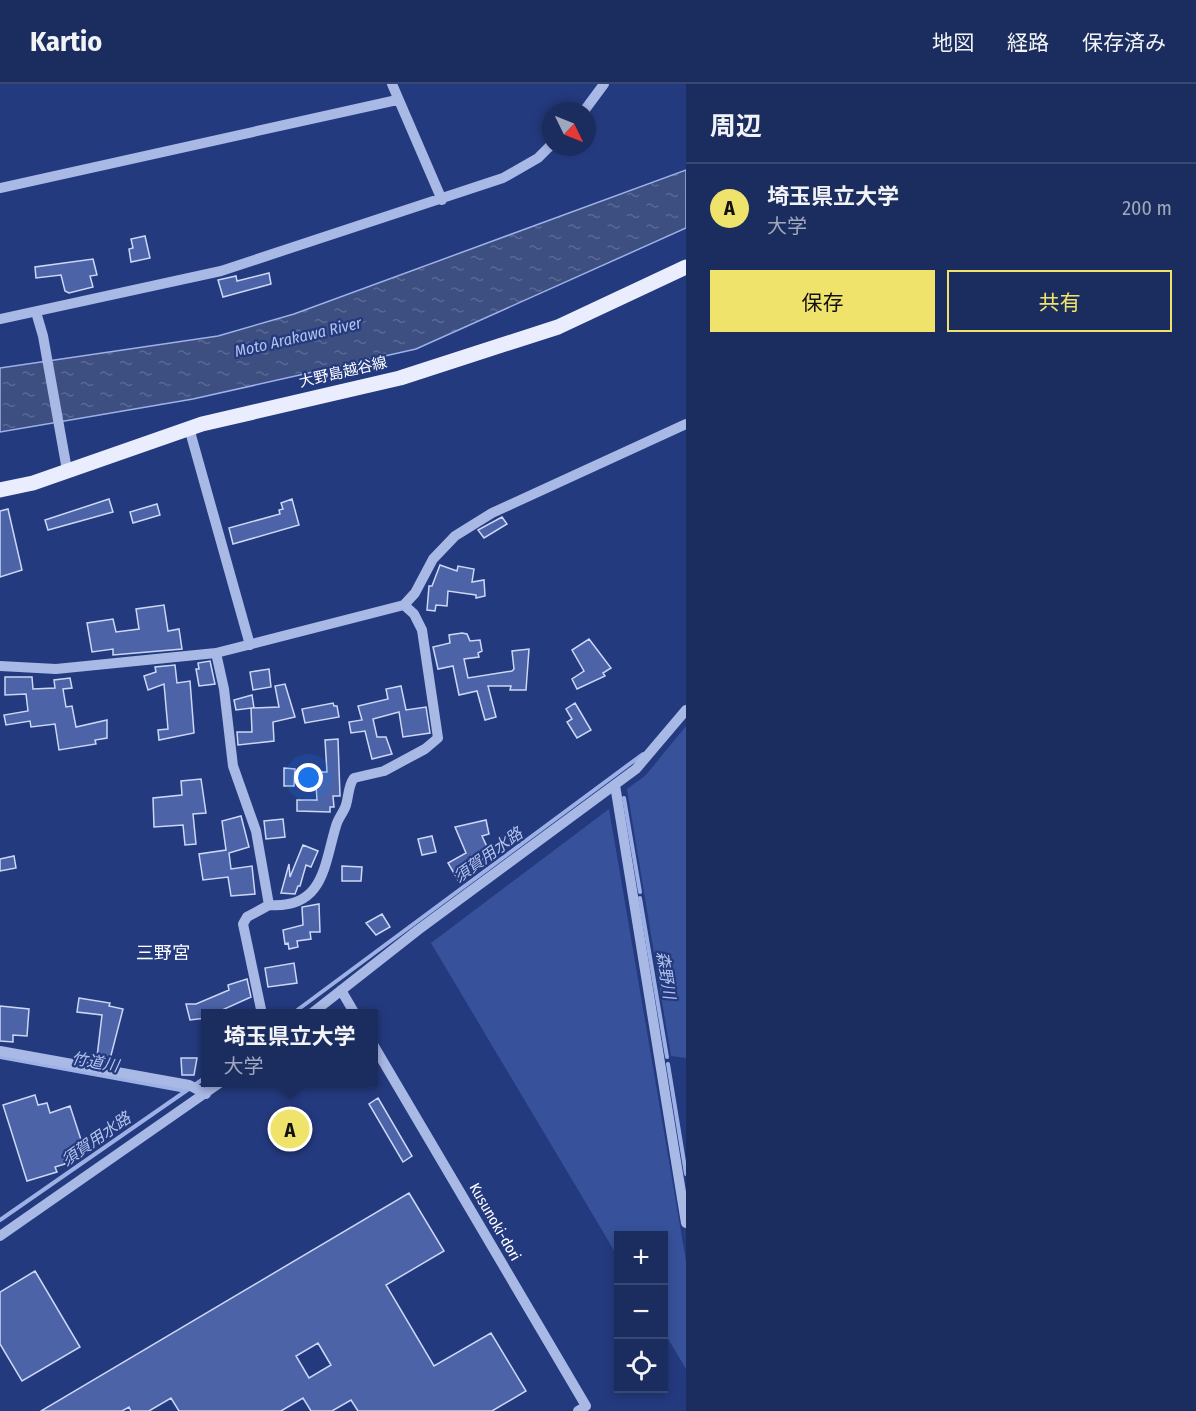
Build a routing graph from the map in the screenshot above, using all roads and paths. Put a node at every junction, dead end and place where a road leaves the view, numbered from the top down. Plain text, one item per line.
1 (392, 84) edge
2 (604, 84) edge
3 (397, 100) junction
4 (591, 102) edge
5 (542, 154) edge
6 (0, 188) edge
7 (442, 200) junction
8 (686, 267) edge
9 (36, 312) junction
10 (0, 319) edge
11 (686, 424) edge
12 (189, 428) junction
13 (67, 470) junction
14 (0, 490) edge
15 (404, 605) junction
16 (250, 645) junction
17 (216, 653) junction
18 (0, 666) edge
19 (686, 710) edge
20 (615, 785) junction
21 (269, 905) junction
22 (341, 990) junction
23 (261, 1009) edge
24 (317, 1009) edge
25 (352, 1009) edge
26 (0, 1051) edge
27 (378, 1053) edge
28 (215, 1087) edge
29 (206, 1094) junction
30 (686, 1223) edge
31 (0, 1236) edge
32 (578, 1411) edge

1 - 3 street
2 - 4 street
3 - 6 street
3 - 7 street
5 - 7 street
7 - 9 street
8 - 12 main road, 大野島越谷線
9 - 10 street
9 - 13 street
11 - 15 street
12 - 13 main road, 大野島越谷線
12 - 16 street
13 - 14 main road, 大野島越谷線
15 - 16 street
15 - 21 street
16 - 17 street
17 - 18 street
17 - 21 street
19 - 20 street
20 - 22 street
20 - 30 street
21 - 23 street
22 - 24 street
22 - 25 street
26 - 29 street
27 - 32 street, Kusunoki-dori
28 - 29 street
29 - 31 street

